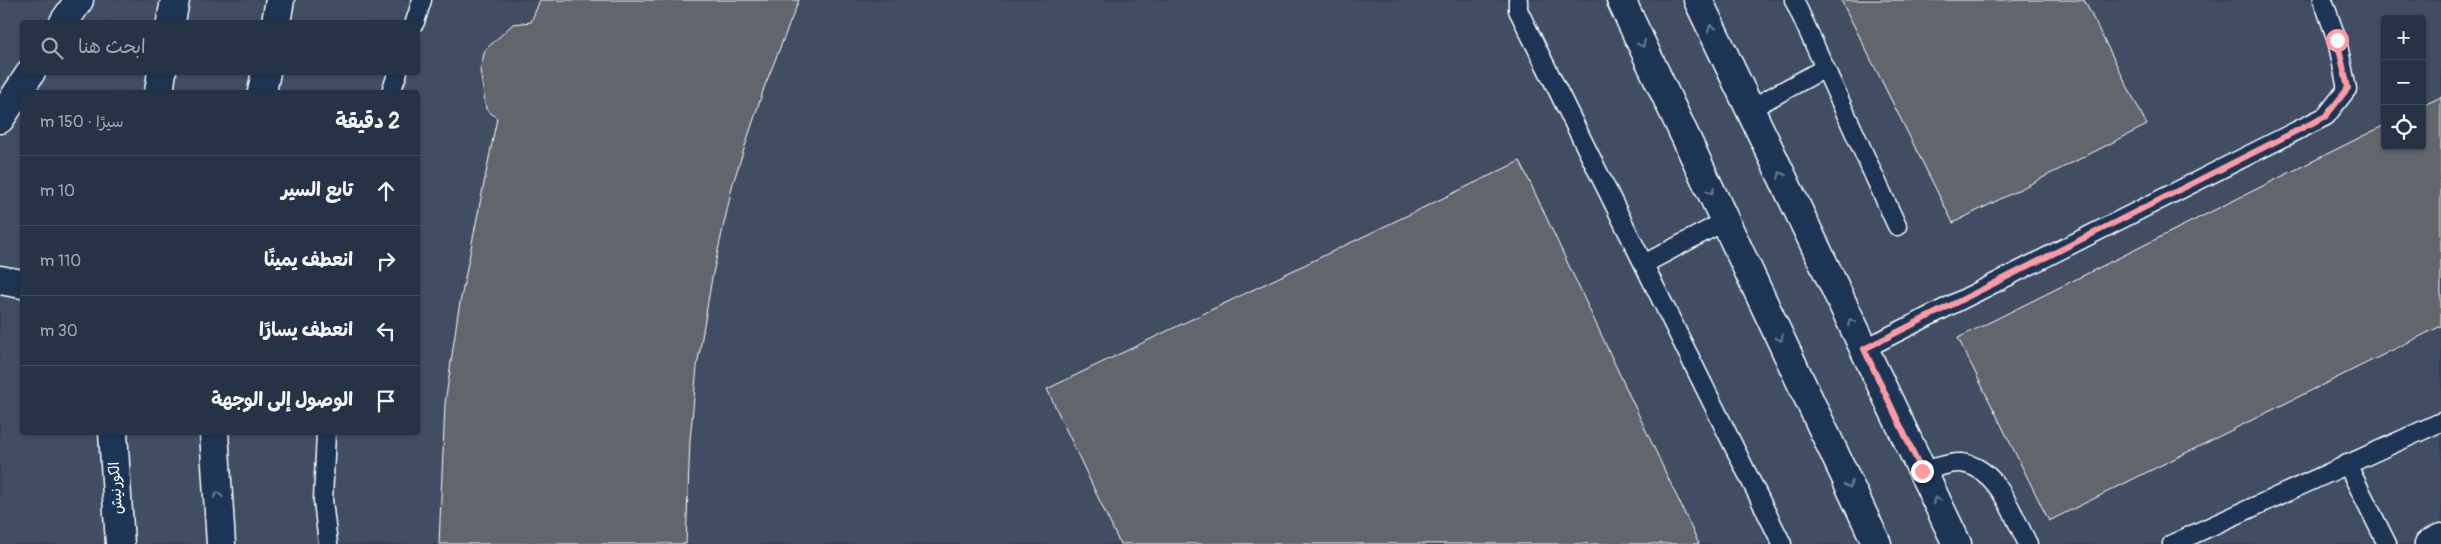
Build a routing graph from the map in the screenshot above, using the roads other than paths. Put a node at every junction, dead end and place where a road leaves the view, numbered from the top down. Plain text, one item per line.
1 (78, 0) edge
2 (175, 0) edge
3 (280, 0) edge
4 (422, 0) edge
5 (1518, 0) edge
6 (1621, 0) edge
7 (1698, 0) edge
8 (1794, 0) edge
9 (2323, 0) edge
10 (65, 20) edge
11 (171, 20) edge
12 (276, 20) edge
13 (416, 20) edge
14 (1825, 68) junction
15 (29, 75) edge
16 (161, 75) edge
17 (265, 75) edge
18 (397, 75) edge
19 (158, 90) edge
20 (262, 90) edge
21 (392, 90) edge
22 (1750, 110) junction
23 (0, 119) edge
24 (1725, 221) junction
25 (1898, 226) dead end
26 (1644, 264) junction
27 (0, 280) edge
28 (20, 284) edge
29 (1864, 349) junction
30 (2441, 422) edge
31 (112, 435) edge
32 (214, 435) edge
33 (326, 435) edge
34 (2347, 464) junction
35 (1922, 471) junction
36 (2441, 538) edge
37 (120, 544) edge
38 (221, 544) edge
39 (328, 544) edge
40 (1782, 544) edge
41 (1877, 544) edge
42 (1957, 544) edge
43 (2028, 544) edge
44 (2172, 544) edge
45 (2387, 544) edge
46 (2429, 544) edge

1 - 10 street
2 - 11 street
3 - 12 street
4 - 13 lane
5 - 26 lane
6 -> 24 street
22 -> 7 street
8 - 14 lane
9 - 29 lane
14 - 22 lane
14 - 25 lane
15 - 23 street
16 - 19 street
17 - 20 street
18 - 21 lane
29 -> 22 street
24 - 26 lane
24 -> 41 street
26 - 40 lane
27 - 28 street
29 - 35 street
30 - 34 lane
31 - 37 street, الكورنيش
38 -> 32 street
33 - 39 lane
34 - 44 lane
34 - 45 lane
42 -> 35 street
35 - 43 lane
36 - 46 street

